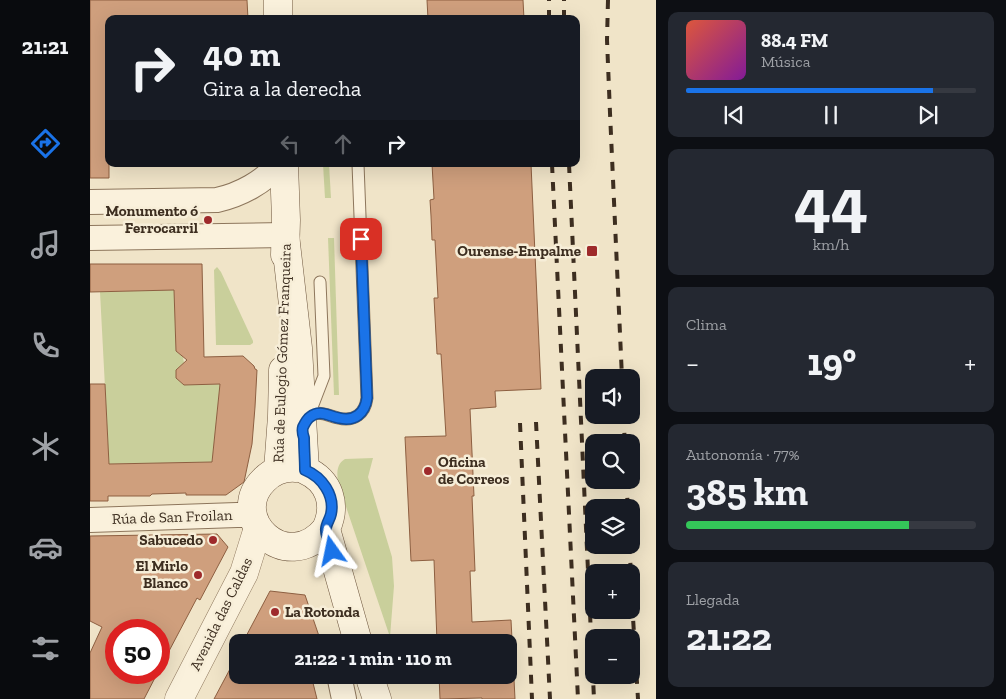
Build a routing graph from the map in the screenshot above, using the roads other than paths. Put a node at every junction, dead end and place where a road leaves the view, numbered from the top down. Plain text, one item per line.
1 (278, 0) edge
2 (278, 15) edge
3 (276, 167) edge
4 (284, 167) edge
5 (358, 167) edge
6 (90, 202) edge
7 (285, 236) junction
8 (90, 238) edge
9 (320, 282) dead end
10 (305, 423) junction
11 (278, 470) junction
12 (305, 470) junction
13 (90, 520) edge
14 (256, 522) junction
15 (326, 529) junction
16 (304, 545) junction
17 (356, 634) edge
18 (356, 634) edge
19 (341, 684) edge
20 (372, 684) edge
21 (179, 699) edge
22 (344, 699) edge
23 (378, 699) edge

1 - 2 main road
3 - 6 street
4 - 7 main road, Rúa de Eulogio Gómez Franqueira
5 - 10 lane
7 - 8 street
7 - 10 main road, Rúa de Eulogio Gómez Franqueira
7 - 11 main road, Rúa de Eulogio Gómez Franqueira
9 - 10 lane
10 - 12 main road, Rúa de Eulogio Gómez Franqueira
11 - 12 main road, Rúa de Eulogio Gómez Franqueira
11 - 14 main road, Rúa de Eulogio Gómez Franqueira
12 - 15 main road, Rúa de Eulogio Gómez Franqueira
13 - 14 street, Rúa de San Froilan
14 - 16 main road
14 - 21 main road, Avenida das Caldas
15 - 16 main road
15 - 17 main road, Rúa de Eulogio Gómez Franqueira
16 - 18 main road, Rúa de Eulogio Gómez Franqueira
19 - 22 street
20 - 23 main road

